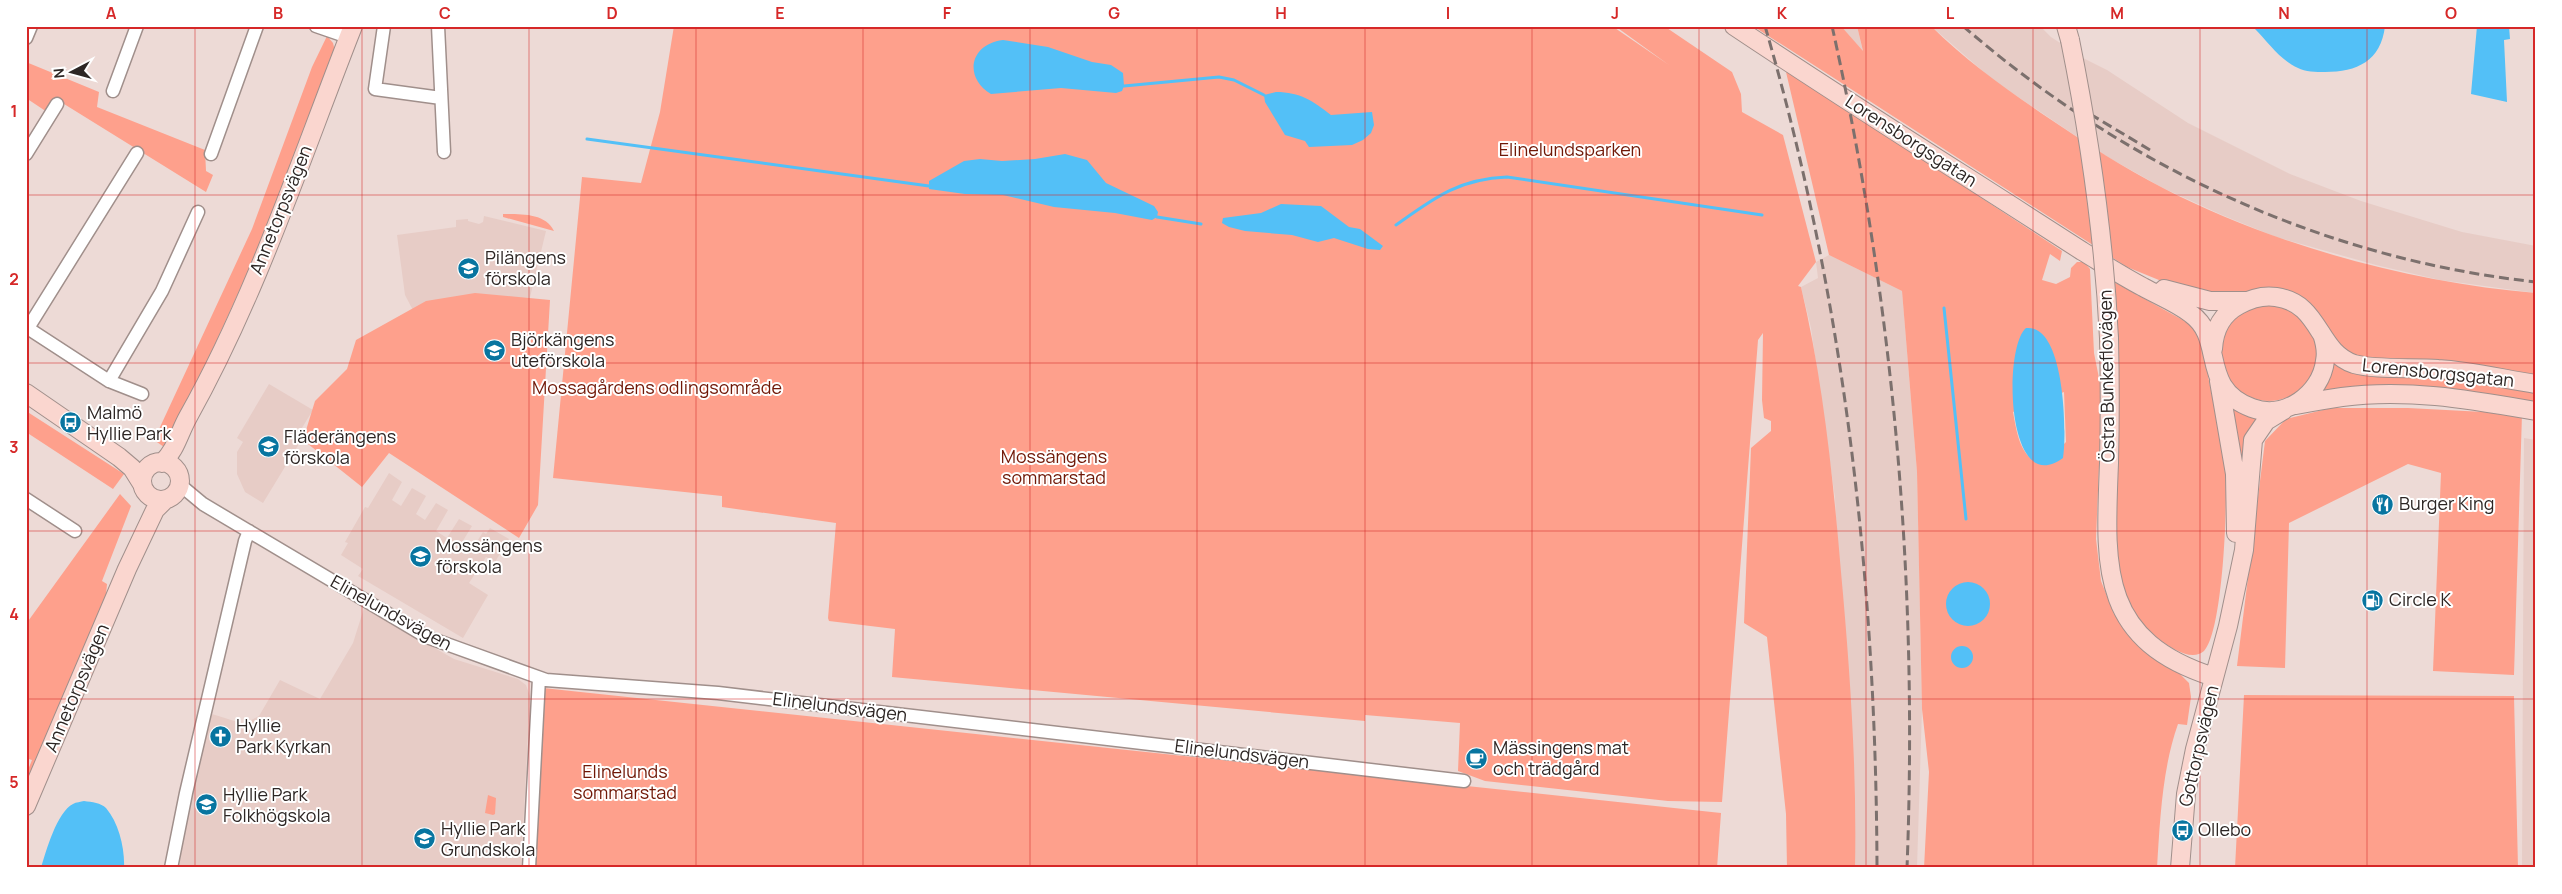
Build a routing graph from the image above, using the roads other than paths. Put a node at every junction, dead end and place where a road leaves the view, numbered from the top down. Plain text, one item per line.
1 (31, 26) edge
2 (137, 26) edge
3 (257, 26) edge
4 (316, 26) edge
5 (384, 26) edge
6 (438, 26) edge
7 (1734, 26) edge
8 (351, 32) edge
9 (2068, 33) edge
10 (26, 38) edge
11 (113, 91) dead end
12 (441, 98) junction
13 (57, 104) dead end
14 (444, 152) dead end
15 (137, 153) dead end
16 (26, 154) edge
17 (211, 154) dead end
18 (198, 212) dead end
19 (2089, 255) junction
20 (2247, 301) junction
21 (27, 327) edge
22 (2322, 334) junction
23 (2212, 357) junction
24 (2218, 380) junction
25 (109, 381) junction
26 (2536, 384) edge
27 (203, 390) junction
28 (26, 393) edge
29 (142, 394) dead end
30 (2290, 407) junction
31 (2536, 411) edge
32 (101, 444) junction
33 (158, 463) junction
34 (143, 487) junction
35 (173, 490) junction
36 (26, 499) edge
37 (75, 531) dead end
38 (249, 531) junction
39 (127, 569) junction
40 (2228, 626) junction
41 (2214, 677) junction
42 (539, 678) junction
43 (1464, 781) dead end
44 (26, 806) edge
45 (171, 868) edge
46 (529, 868) edge
47 (2180, 868) edge

1 - 10 street
2 - 11 street
3 - 17 street
4 - 8 street
5 - 12 street
6 - 12 street
7 - 19 main road, Lorensborgsgatan
8 - 27 main road, Annetorpsvägen
9 - 41 main road, Östra Bunkeflovägen, bridge
12 - 14 street
13 - 16 street
15 - 21 street
18 - 25 street
19 - 20 main road, Lorensborgsgatan
19 - 23 main road, Lorensborgsgatan
20 - 22 main road, Lorensborgsgatan
20 - 23 main road, Lorensborgsgatan
21 - 25 street
22 - 26 main road, Lorensborgsgatan
22 - 30 main road, Lorensborgsgatan
23 - 24 main road, Lorensborgsgatan
24 - 30 main road, Lorensborgsgatan
24 - 40 main road, Gottorpsvägen
25 - 29 street
27 - 33 main road, Annetorpsvägen
27 - 35 main road, Annetorpsvägen
28 - 32 main road
30 - 31 main road, Lorensborgsgatan
30 - 40 main road, Gottorpsvägen
32 - 33 main road
32 - 34 main road
33 - 34 main road
33 - 35 main road
34 - 35 main road
34 - 39 main road, Annetorpsvägen
35 - 38 street, Elinelundsvägen
35 - 39 main road, Annetorpsvägen
36 - 37 street
38 - 42 street, Elinelundsvägen
38 - 45 street
39 - 44 main road, Annetorpsvägen
40 - 41 main road, Gottorpsvägen
41 - 47 main road, Gottorpsvägen
42 - 43 street, Elinelundsvägen
42 - 46 street

